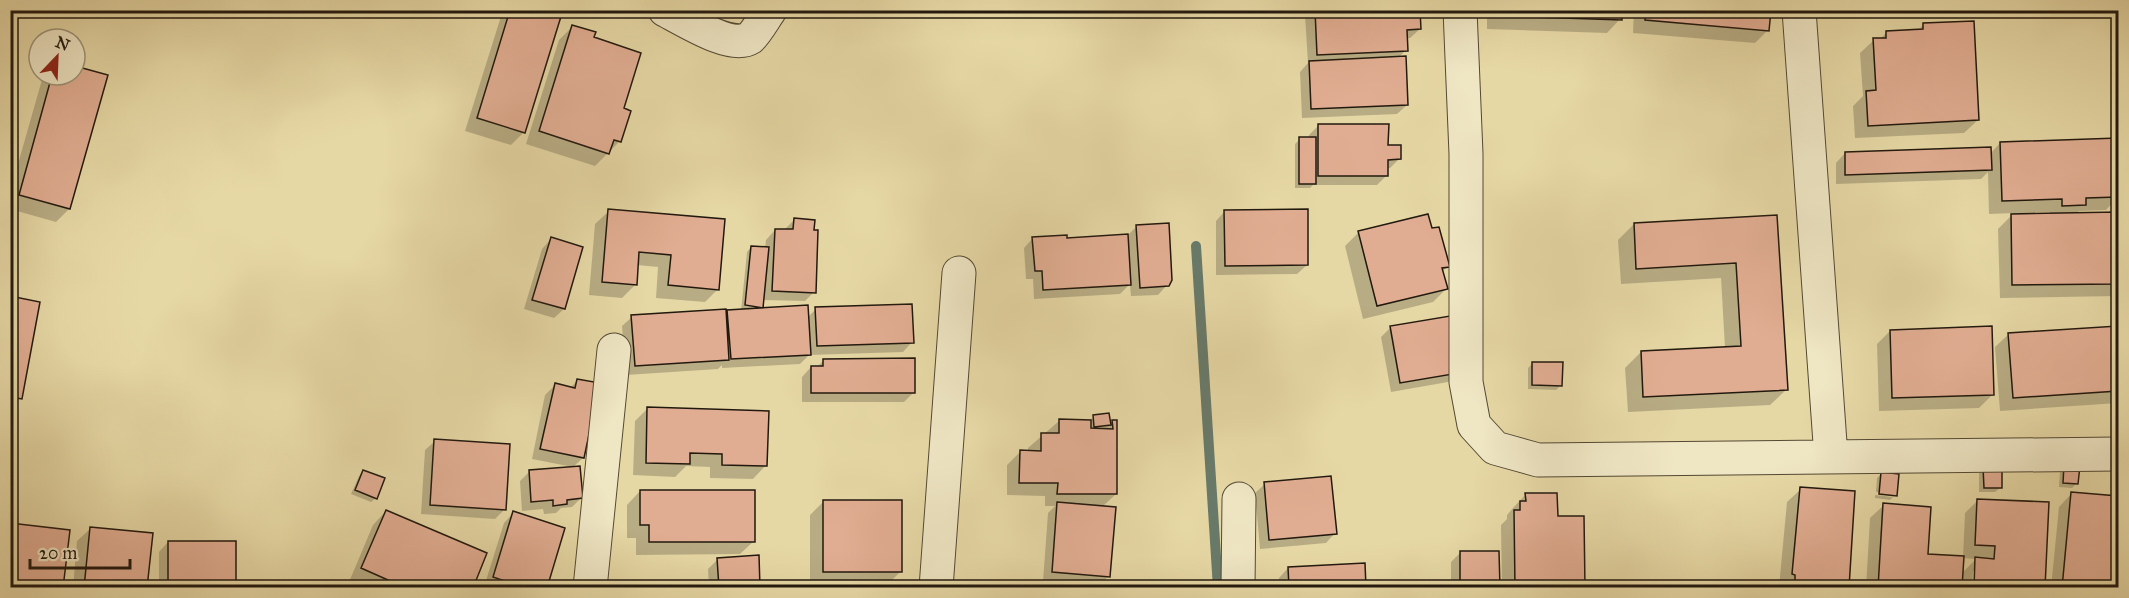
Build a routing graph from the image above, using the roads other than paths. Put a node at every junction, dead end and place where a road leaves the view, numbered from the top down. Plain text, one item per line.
1 (665, 10) edge
2 (770, 10) edge
3 (1460, 10) edge
4 (1799, 10) edge
5 (959, 273) dead end
6 (614, 350) dead end
7 (2118, 453) edge
8 (1831, 457) junction
9 (1239, 499) dead end
10 (590, 588) edge
11 (936, 588) edge
12 (1238, 588) edge

1 - 2 street
3 - 8 street
4 - 8 street
5 - 11 street
6 - 10 street
7 - 8 street
9 - 12 street

